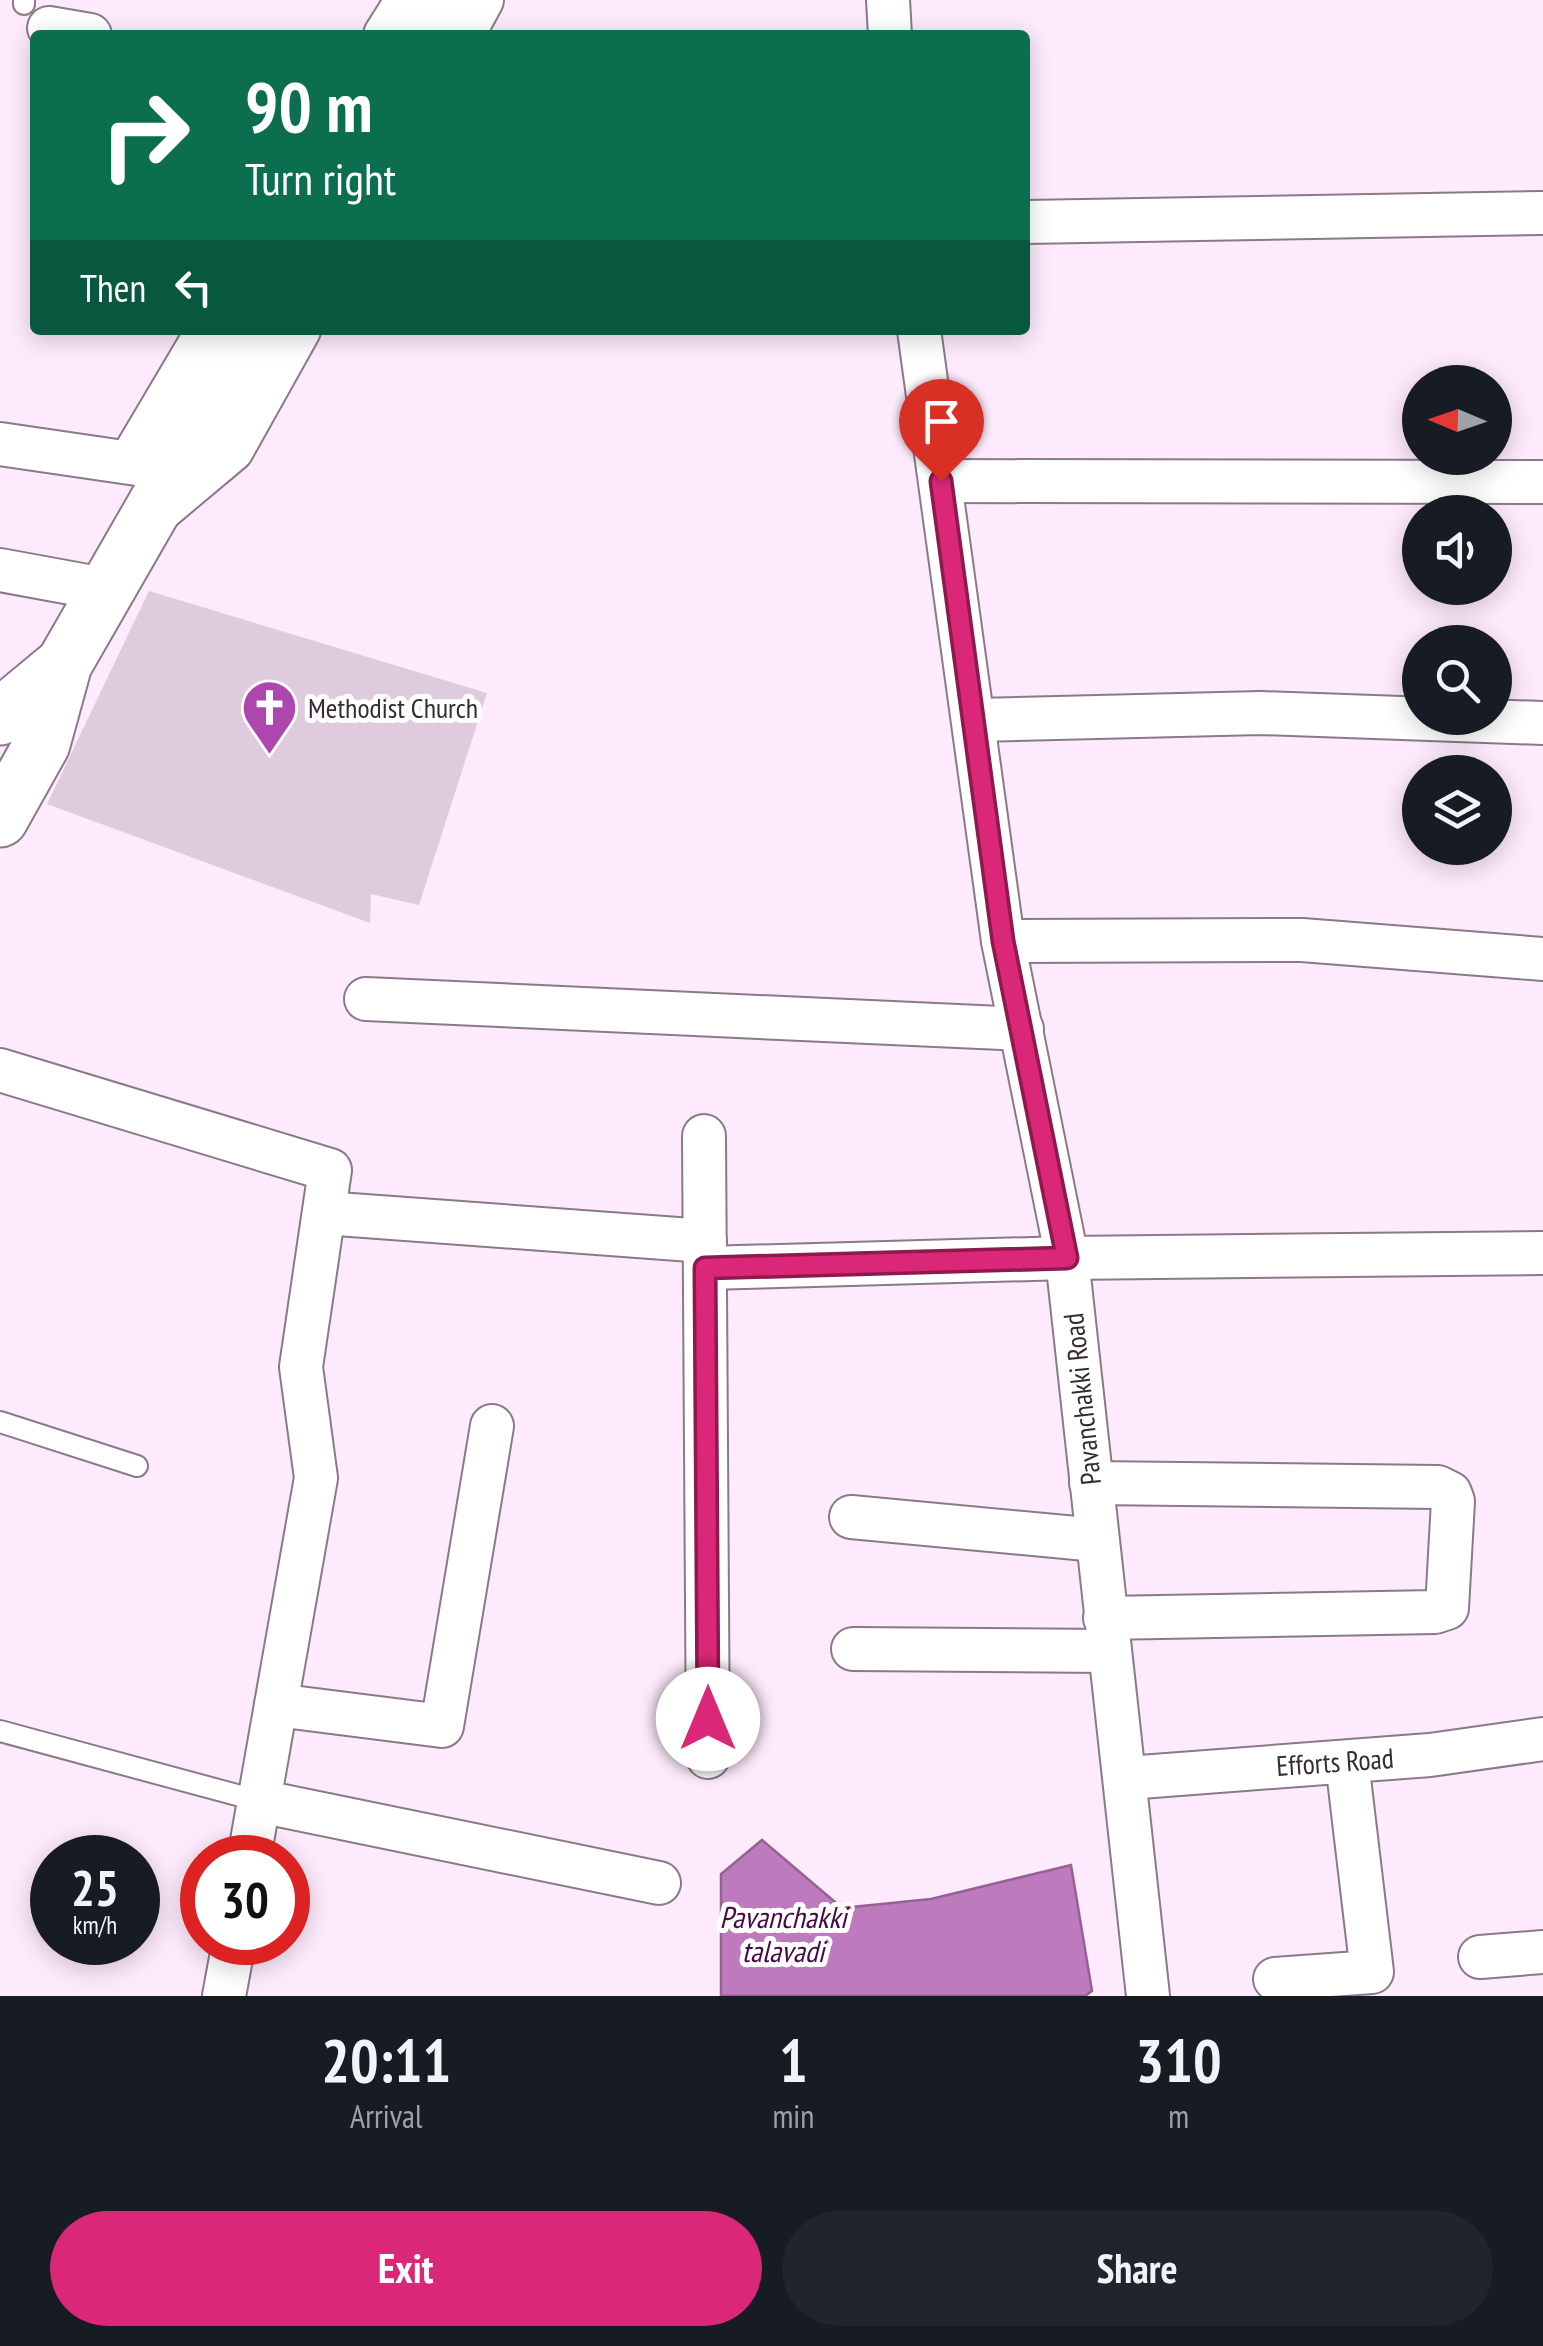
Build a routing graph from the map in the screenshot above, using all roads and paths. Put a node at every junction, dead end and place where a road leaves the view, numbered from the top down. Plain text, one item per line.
1 (406, 0) edge
2 (443, 0) edge
3 (482, 0) edge
4 (888, 0) edge
5 (388, 30) edge
6 (426, 30) edge
7 (465, 30) edge
8 (890, 30) edge
9 (1543, 213) edge
10 (1030, 222) edge
11 (206, 335) edge
12 (253, 335) edge
13 (296, 335) edge
14 (920, 335) edge
15 (0, 444) edge
16 (166, 460) junction
17 (941, 481) junction
18 (1543, 482) edge
19 (152, 518) junction
20 (0, 570) edge
21 (110, 590) junction
22 (64, 664) junction
23 (0, 717) edge
24 (976, 720) junction
25 (1543, 722) edge
26 (0, 819) edge
27 (1003, 941) junction
28 (1543, 959) edge
29 (366, 999) dead end
30 (1022, 1029) junction
31 (0, 1070) edge
32 (704, 1136) dead end
33 (324, 1213) junction
34 (1543, 1253) edge
35 (705, 1254) junction
36 (1067, 1258) junction
37 (0, 1422) edge
38 (492, 1426) dead end
39 (136, 1466) dead end
40 (1091, 1483) junction
41 (852, 1517) dead end
42 (1096, 1540) junction
43 (1106, 1634) junction
44 (853, 1649) dead end
45 (276, 1705) junction
46 (0, 1732) edge
47 (1543, 1738) edge
48 (708, 1756) dead end
49 (1347, 1762) junction
50 (1127, 1778) junction
51 (259, 1801) junction
52 (253, 1835) edge
53 (659, 1884) dead end
54 (1543, 1952) edge
55 (1480, 1957) dead end
56 (230, 1965) edge
57 (1275, 1978) dead end
58 (224, 1996) edge
59 (1148, 1996) edge

1 - 5 street
2 - 6 main road
3 - 7 street
4 - 8 street
9 - 10 street
11 - 16 street
12 - 16 main road
13 - 19 street
14 - 17 street, Pavanchakki Road
15 - 16 street
16 - 19 main road
17 - 18 street
17 - 24 street, Pavanchakki Road
19 - 21 main road
20 - 21 street
21 - 22 main road
22 - 23 main road
22 - 26 main road
24 - 25 street
24 - 27 street, Pavanchakki Road
27 - 28 street
27 - 30 street, Pavanchakki Road
29 - 30 street
30 - 36 street, Pavanchakki Road
31 - 33 street
32 - 35 street
33 - 35 street
33 - 45 street
34 - 36 street
35 - 36 street
35 - 48 street
36 - 40 street, Pavanchakki Road
37 - 39 lane
38 - 45 street
40 - 42 street, Pavanchakki Road
40 - 43 street
41 - 42 street
42 - 43 street, Pavanchakki Road
43 - 44 street
43 - 50 street, Pavanchakki Road
45 - 51 street
46 - 51 lane
47 - 49 street, Efforts Road
49 - 50 street, Efforts Road
49 - 57 street
50 - 59 street, Pavanchakki Road
51 - 52 street
51 - 53 street
54 - 55 street
56 - 58 street

